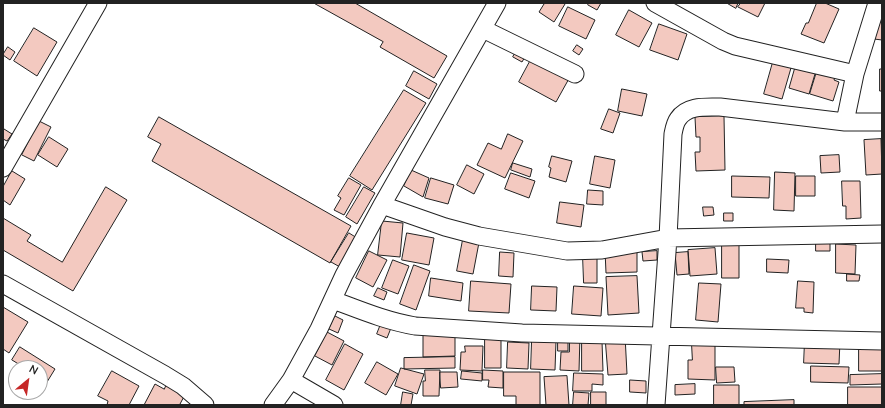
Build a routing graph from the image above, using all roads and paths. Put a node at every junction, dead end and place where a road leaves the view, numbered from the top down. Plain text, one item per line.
1 (98, 3) edge
2 (497, 3) edge
3 (655, 3) edge
4 (877, 3) edge
5 (877, 21) edge
6 (483, 29) junction
7 (575, 74) dead end
8 (855, 74) junction
9 (845, 122) junction
10 (882, 122) edge
11 (4, 165) edge
12 (382, 205) junction
13 (882, 234) edge
14 (668, 238) junction
15 (3, 284) edge
16 (332, 300) junction
17 (662, 336) junction
18 (882, 341) edge
19 (291, 380) junction
20 (205, 405) edge
21 (273, 405) edge
22 (334, 405) edge
23 (656, 405) edge

1 - 11 street
2 - 6 street
3 - 8 street
4 - 5 street
5 - 8 street
6 - 7 street
6 - 12 street
8 - 9 street
9 - 10 street
9 - 14 street
12 - 14 street
12 - 16 street
13 - 14 street
14 - 17 street
15 - 20 street
16 - 17 street
16 - 19 street
17 - 18 street
17 - 23 street
19 - 21 street
19 - 22 street

